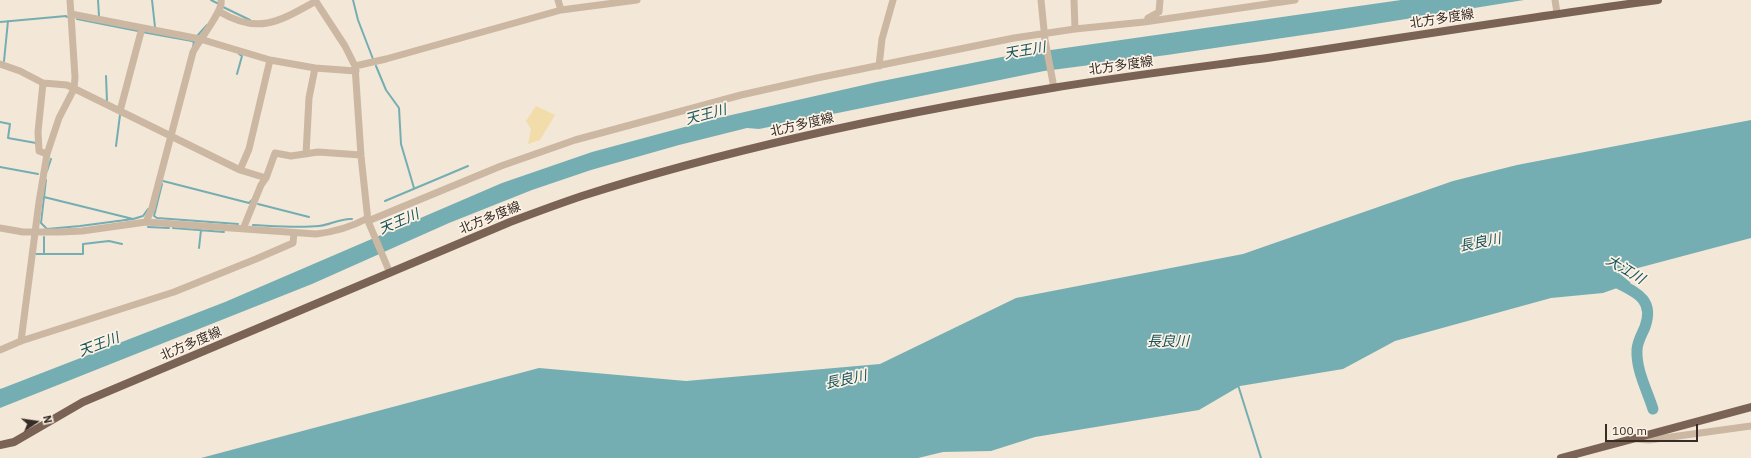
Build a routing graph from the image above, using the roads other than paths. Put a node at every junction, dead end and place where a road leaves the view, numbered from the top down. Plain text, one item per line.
1 (70, 0) edge
2 (221, 0) edge
3 (558, 0) edge
4 (637, 0) edge
5 (893, 0) edge
6 (1041, 0) edge
7 (1074, 0) edge
8 (1160, 0) edge
9 (1295, 0) edge
10 (1658, 0) edge
11 (315, 1) edge
12 (598, 2) edge
13 (1556, 6) edge
14 (561, 10) junction
15 (220, 12) junction
16 (71, 14) junction
17 (1144, 22) junction
18 (142, 28) junction
19 (1075, 29) junction
20 (1044, 37) junction
21 (200, 39) junction
22 (270, 60) junction
23 (0, 64) edge
24 (879, 66) junction
25 (315, 68) junction
26 (355, 68) junction
27 (43, 82) junction
28 (1053, 84) junction
29 (74, 89) junction
30 (120, 111) junction
31 (172, 136) junction
32 (47, 154) junction
33 (306, 154) junction
34 (361, 155) junction
35 (240, 170) junction
36 (266, 178) junction
37 (146, 222) junction
38 (369, 222) junction
39 (0, 228) edge
40 (243, 229) junction
41 (36, 232) junction
42 (294, 232) junction
43 (390, 273) junction
44 (21, 341) junction
45 (0, 350) edge
46 (1751, 407) edge
47 (1751, 426) edge
48 (1634, 438) junction
49 (0, 445) edge
50 (1576, 456) edge
51 (1561, 458) edge

1 - 16 street
2 - 15 street
3 - 14 street
4 - 12 street
5 - 24 street
6 - 20 street
7 - 19 street
8 - 17 street
9 - 17 street
10 - 13 main road, 北方多度線
11 - 15 street
11 - 26 street
12 - 14 street
13 - 28 main road, 北方多度線
14 - 26 street
15 - 21 street
16 - 18 street
16 - 29 street
17 - 19 street
18 - 21 street
18 - 30 street
19 - 20 street
20 - 24 street
20 - 28 street
21 - 22 street
21 - 31 street
22 - 25 street
22 - 35 street
23 - 27 street
24 - 38 street
25 - 26 street
25 - 33 street
26 - 34 street
27 - 29 street
27 - 32 street
28 - 43 main road, 北方多度線
29 - 30 street
29 - 32 street
30 - 31 street
31 - 35 street
31 - 37 street
32 - 41 street
33 - 34 street
33 - 36 street
34 - 38 street
35 - 36 street
36 - 40 street
37 - 40 street
37 - 41 street
38 - 42 street
38 - 43 street
39 - 41 street
40 - 42 street
41 - 44 street
42 - 44 street
43 - 49 main road, 北方多度線
44 - 45 street
46 - 48 main road
47 - 48 street
48 - 50 main road
50 - 51 main road

